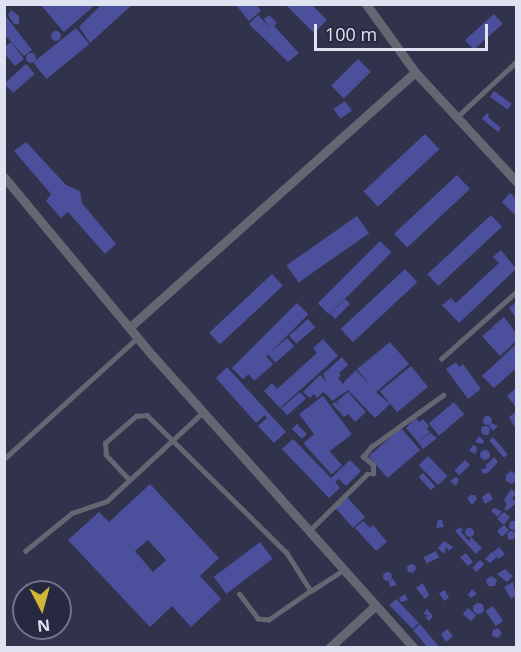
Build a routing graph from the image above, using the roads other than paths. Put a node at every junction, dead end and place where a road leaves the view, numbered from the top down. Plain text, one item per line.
1 (366, 4) edge
2 (516, 62) edge
3 (416, 72) junction
4 (457, 117) junction
5 (4, 177) edge
6 (516, 181) edge
7 (516, 292) edge
8 (130, 327) junction
9 (138, 338) junction
10 (441, 359) dead end
11 (443, 395) dead end
12 (203, 412) junction
13 (172, 440) junction
14 (4, 459) edge
15 (129, 480) junction
16 (309, 531) junction
17 (25, 551) dead end
18 (343, 570) junction
19 (312, 591) junction
20 (239, 594) dead end
21 (375, 606) junction
22 (329, 648) edge
23 (414, 648) edge

1 - 3 street
2 - 4 lane
3 - 4 street
3 - 8 street
4 - 6 street
5 - 8 street
7 - 10 lane
8 - 9 street
9 - 12 street
9 - 14 lane
11 - 16 lane
12 - 13 lane
12 - 16 street
13 - 15 lane
13 - 15 lane
13 - 19 lane
15 - 17 lane
16 - 18 street
18 - 19 lane
18 - 21 street
19 - 20 lane
21 - 22 street
21 - 23 street

